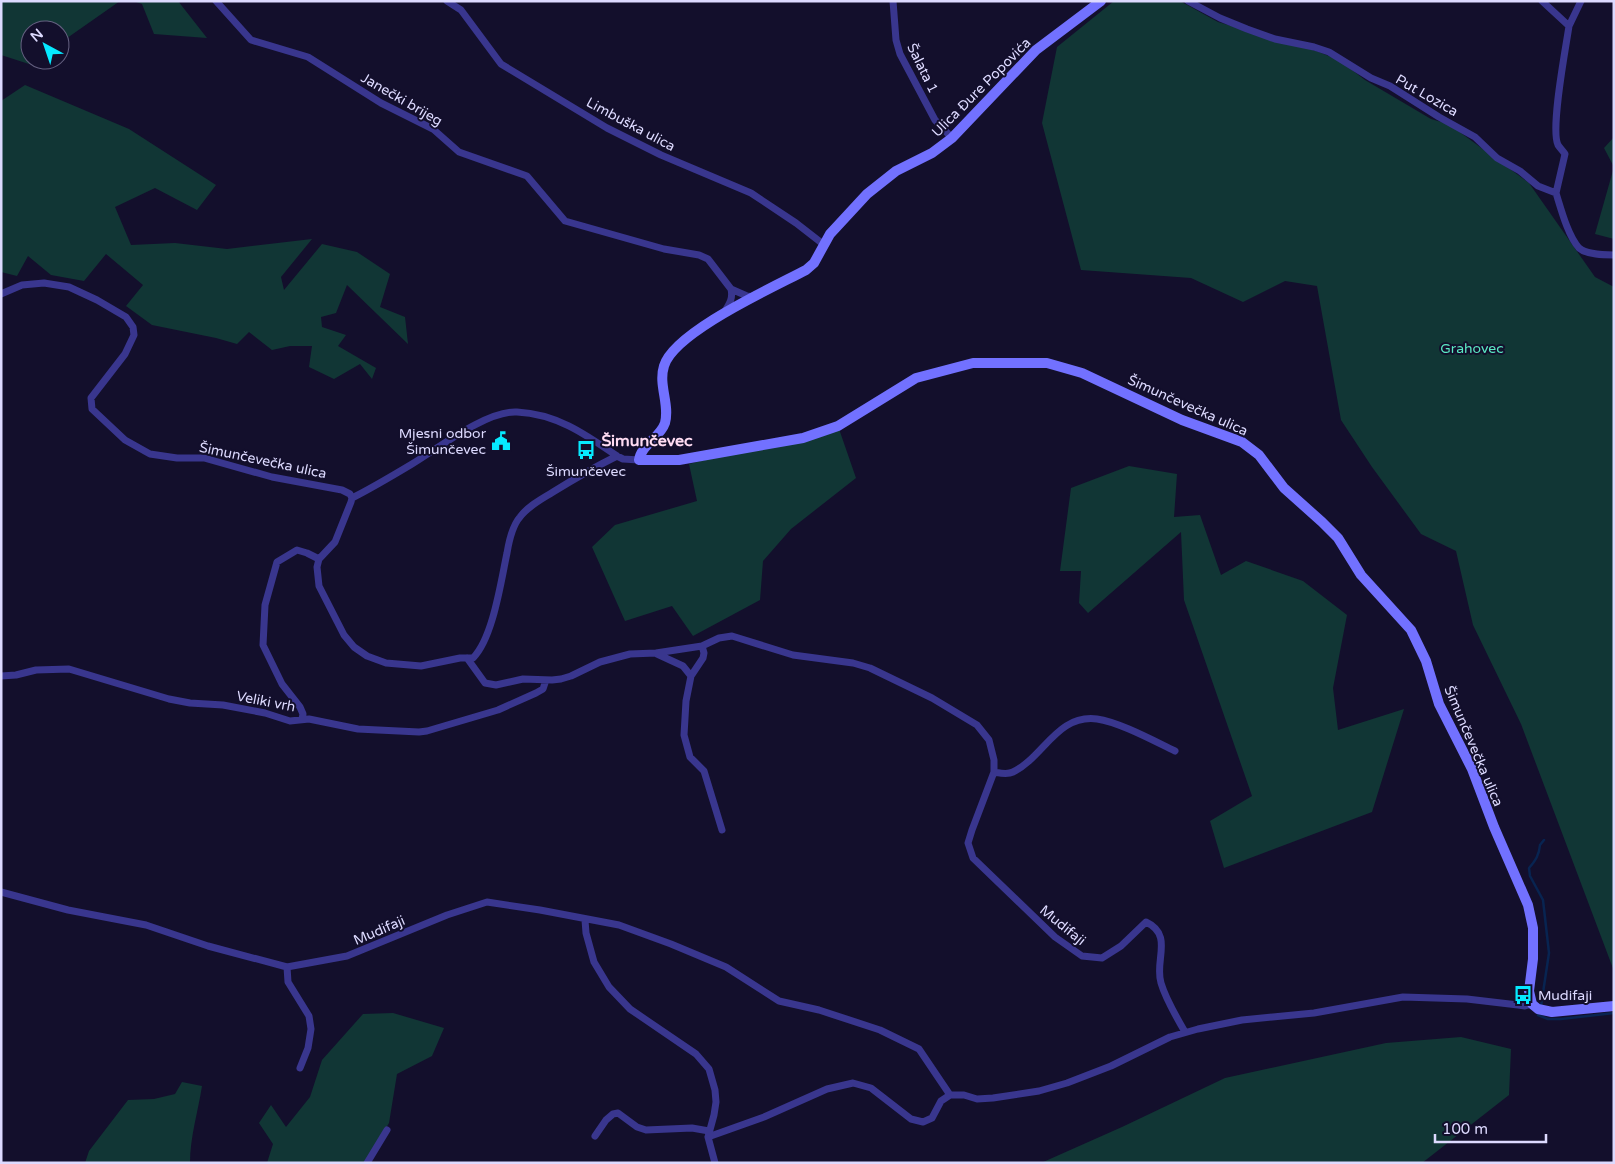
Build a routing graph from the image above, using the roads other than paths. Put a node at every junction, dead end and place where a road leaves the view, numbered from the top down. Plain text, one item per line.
1 (216, 1) edge
2 (447, 1) edge
3 (893, 1) edge
4 (1100, 1) edge
5 (1188, 1) edge
6 (1542, 1) edge
7 (1581, 1) edge
8 (1569, 26) junction
9 (952, 138) junction
10 (1556, 193) junction
11 (823, 244) junction
12 (1614, 255) edge
13 (731, 289) junction
14 (1, 294) edge
15 (755, 297) junction
16 (724, 312) junction
17 (617, 456) junction
18 (639, 460) junction
19 (352, 498) junction
20 (319, 559) junction
21 (702, 646) junction
22 (656, 653) junction
23 (467, 658) junction
24 (1, 676) edge
25 (691, 676) junction
26 (546, 680) junction
27 (302, 720) junction
28 (1175, 751) dead end
29 (994, 772) junction
30 (722, 830) dead end
31 (1, 892) edge
32 (585, 920) junction
33 (287, 967) junction
34 (1532, 1004) junction
35 (1614, 1006) edge
36 (1185, 1032) junction
37 (300, 1068) dead end
38 (950, 1095) junction
39 (386, 1130) dead end
40 (708, 1134) junction
41 (595, 1136) dead end
42 (368, 1163) edge
43 (715, 1163) edge

1 - 13 street, Janečki brijeg
2 - 11 street, Limbuška ulica
3 - 9 street, Šalata 1
4 - 9 street, Ulica Đure Popovića
5 - 10 street, Put Lozica
6 - 8 street
7 - 8 street
8 - 10 street
9 - 11 street, Ulica Đure Popovića
10 - 12 street
11 - 15 street, Ulica Đure Popovića
13 - 15 street
13 - 16 street
14 - 19 street, Šimunčevečka ulica
15 - 16 street, Ulica Đure Popovića
16 - 18 street, Ulica Đure Popovića
17 - 18 street, Šimunčevečka ulica
17 - 19 street, Šimunčevečka ulica
17 - 23 street
18 - 34 street, Šimunčevečka ulica
19 - 20 street
20 - 23 street
20 - 27 street
21 - 22 street
21 - 25 street
21 - 29 street
22 - 25 street
22 - 26 street
23 - 26 street
24 - 27 street, Veliki vrh
25 - 30 street
26 - 27 street, Veliki vrh
28 - 29 street
29 - 36 street, Mudifaji
31 - 33 street
32 - 33 street, Mudifaji
32 - 38 street, Mudifaji
32 - 40 street
33 - 37 street
34 - 35 street
34 - 36 street
36 - 38 street
38 - 40 street
39 - 42 street
40 - 41 street
40 - 43 street

